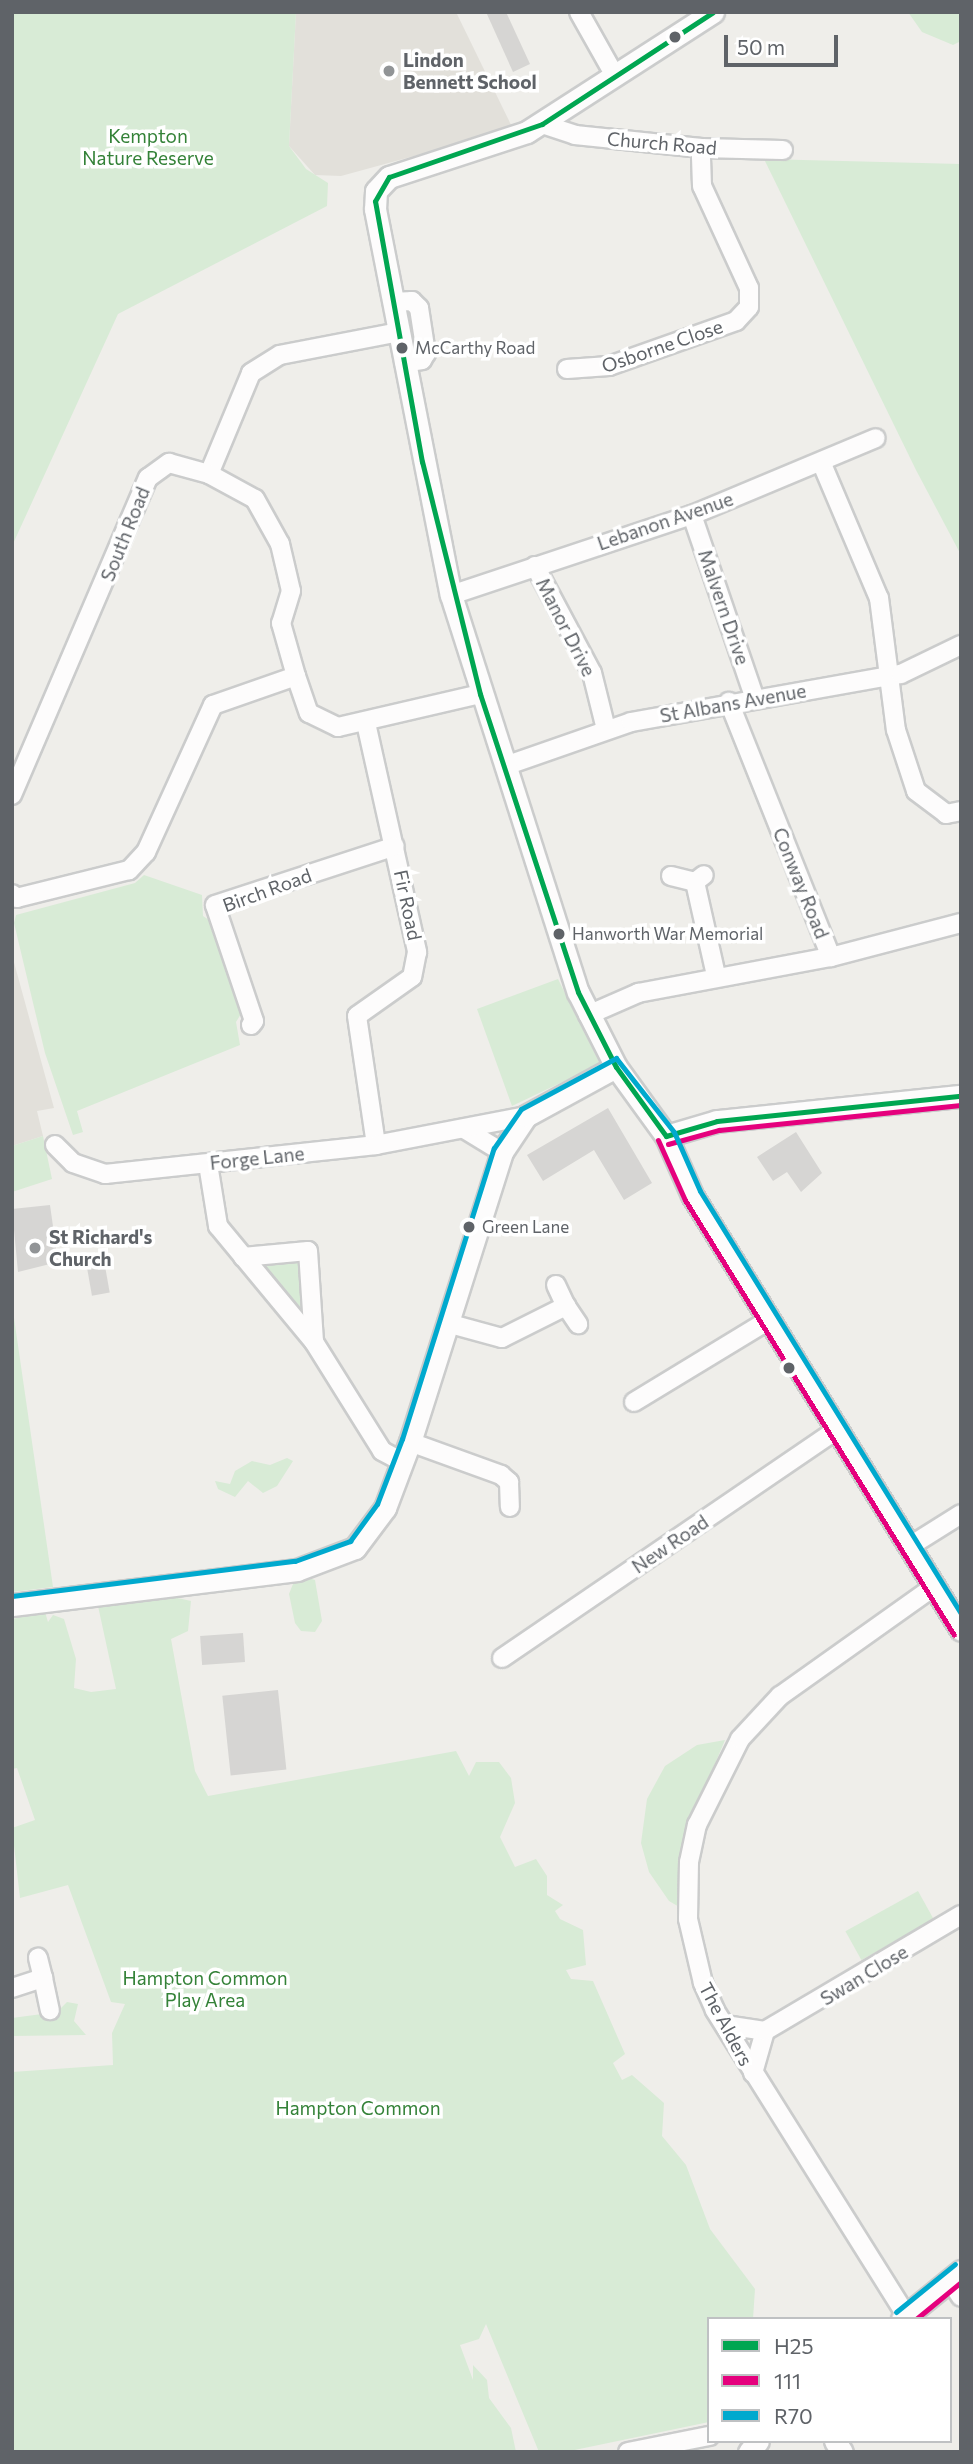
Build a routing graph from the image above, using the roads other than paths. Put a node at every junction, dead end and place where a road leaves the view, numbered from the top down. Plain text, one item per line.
1 (579, 12) edge
2 (713, 12) edge
3 (615, 76) junction
4 (542, 124) junction
5 (701, 148) junction
6 (783, 150) dead end
7 (394, 302) junction
8 (399, 332) junction
9 (404, 363) junction
10 (567, 369) dead end
11 (876, 438) dead end
12 (822, 464) junction
13 (209, 474) junction
14 (692, 515) junction
15 (535, 566) junction
16 (451, 595) junction
17 (961, 645) edge
18 (296, 676) junction
19 (887, 677) junction
20 (480, 694) junction
21 (755, 699) junction
22 (729, 702) junction
23 (366, 723) junction
24 (606, 729) junction
25 (505, 766) junction
26 (12, 795) edge
27 (961, 811) edge
28 (396, 846) junction
29 (671, 876) dead end
30 (12, 894) edge
31 (961, 923) edge
32 (831, 957) junction
33 (716, 975) junction
34 (588, 1015) junction
35 (250, 1026) dead end
36 (616, 1067) junction
37 (961, 1096) edge
38 (526, 1116) junction
39 (466, 1130) junction
40 (666, 1136) junction
41 (55, 1145) dead end
42 (376, 1145) junction
43 (502, 1152) junction
44 (208, 1164) junction
45 (243, 1257) junction
46 (556, 1285) dead end
47 (566, 1306) junction
48 (769, 1320) junction
49 (447, 1323) junction
50 (578, 1324) dead end
51 (314, 1342) junction
52 (634, 1402) dead end
53 (838, 1429) junction
54 (406, 1452) junction
55 (510, 1507) dead end
56 (961, 1514) edge
57 (910, 1546) junction
58 (935, 1586) junction
59 (12, 1605) edge
60 (961, 1630) edge
61 (502, 1658) dead end
62 (961, 1915) edge
63 (37, 1958) dead end
64 (43, 1978) junction
65 (12, 1988) edge
66 (50, 2010) dead end
67 (725, 2025) junction
68 (765, 2031) junction
69 (753, 2073) junction
70 (957, 2282) edge
71 (904, 2317) edge
72 (707, 2436) edge
73 (628, 2452) edge

1 - 3 street
2 - 3 street
3 - 4 street
4 - 5 street, Church Road
4 - 7 street
5 - 6 street, Church Road
5 - 10 street, Osborne Close
7 - 8 street
7 - 9 street
8 - 9 street
8 - 13 street
9 - 16 street
11 - 12 street, Lebanon Avenue
12 - 14 street, Lebanon Avenue
12 - 19 street
13 - 18 street, South Road
13 - 26 street, South Road
14 - 15 street, Lebanon Avenue
14 - 21 street, Malvern Drive
15 - 16 street, Lebanon Avenue
15 - 24 street, Manor Drive
16 - 20 street
17 - 19 street, St Albans Avenue
18 - 23 street, South Road
18 - 30 street
19 - 21 street, St Albans Avenue
19 - 27 street
20 - 23 street, South Road
20 - 25 street
21 - 22 street, St Albans Avenue
22 - 24 street, St Albans Avenue
22 - 32 street, Conway Road
23 - 28 street, Fir Road
24 - 25 street, St Albans Avenue
25 - 34 street
28 - 35 street, Birch Road
28 - 42 street, Fir Road
29 - 33 street
31 - 32 street
32 - 33 street, Conway Road
33 - 34 street, Conway Road
34 - 36 street
36 - 38 street
36 - 40 street
37 - 40 street
38 - 39 street, Forge Lane
38 - 43 street
39 - 42 street, Forge Lane
39 - 43 street
40 - 48 street
41 - 44 street, Forge Lane
42 - 44 street, Forge Lane
43 - 49 street
44 - 45 street
45 - 51 street
45 - 51 street
46 - 47 street
47 - 49 street
47 - 50 street
48 - 52 street
48 - 53 street
49 - 54 street
51 - 54 street
53 - 57 street
53 - 61 street, New Road
54 - 55 street
54 - 59 street
56 - 57 street
57 - 58 street
58 - 60 street
58 - 67 street, The Alders
62 - 68 street, Swan Close
63 - 64 street
64 - 65 street
64 - 66 street
67 - 68 street
67 - 69 street, The Alders
68 - 69 street
69 - 71 street, The Alders
70 - 71 street
72 - 73 street

